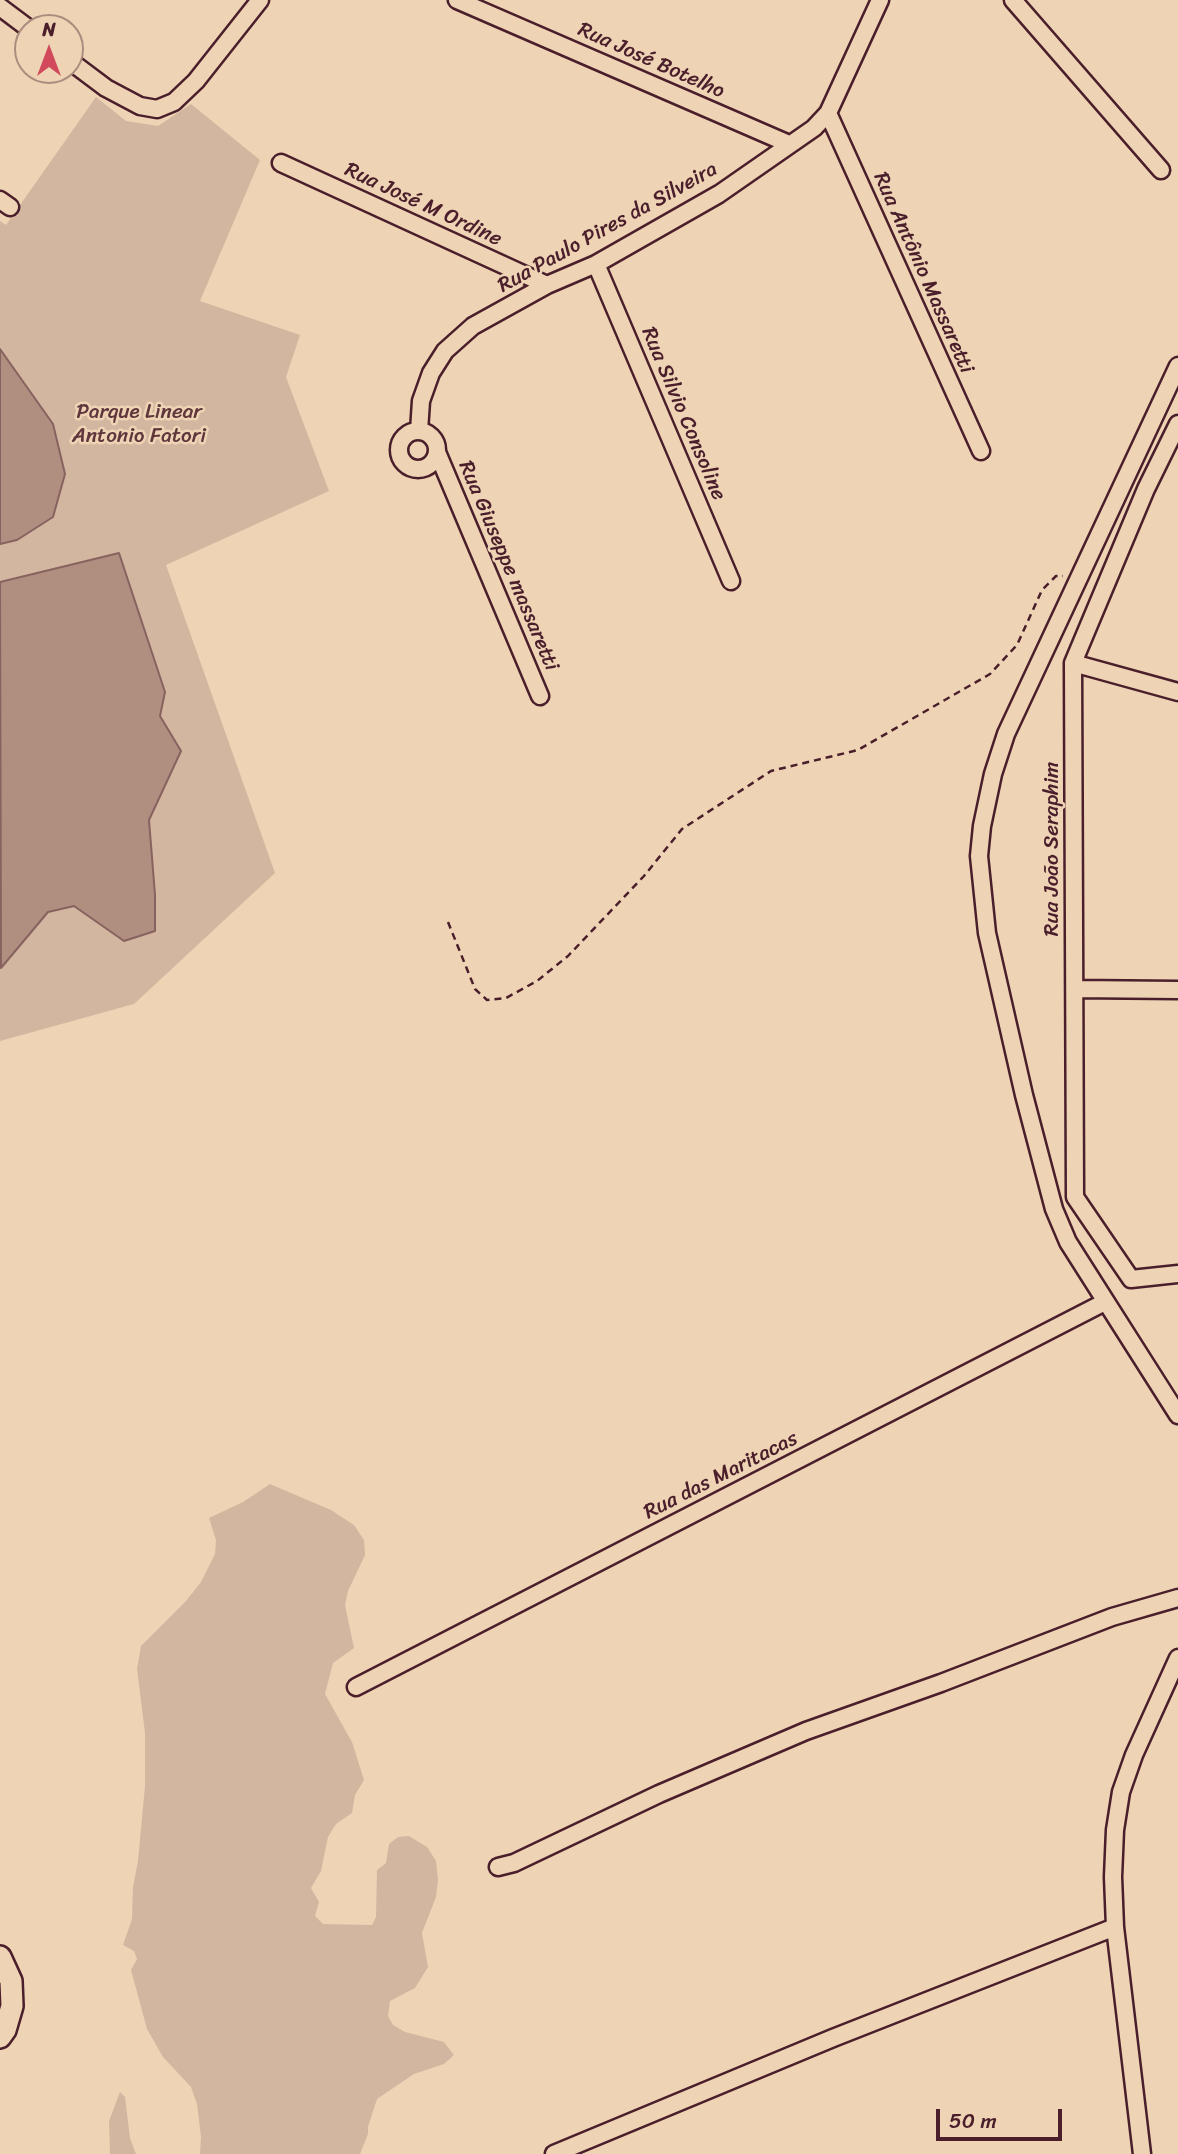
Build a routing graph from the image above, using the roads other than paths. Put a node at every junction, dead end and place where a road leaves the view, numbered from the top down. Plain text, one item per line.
1 (260, 0) edge
2 (457, 0) edge
3 (880, 0) edge
4 (1013, 0) edge
5 (0, 6) edge
6 (14, 17) edge
7 (84, 71) edge
8 (828, 113) junction
9 (789, 144) junction
10 (281, 163) dead end
11 (1161, 170) dead end
12 (596, 264) junction
13 (547, 285) junction
14 (1178, 366) edge
15 (1178, 424) edge
16 (419, 431) junction
17 (437, 452) junction
18 (981, 452) dead end
19 (731, 581) dead end
20 (1073, 663) junction
21 (1178, 692) edge
22 (540, 696) dead end
23 (1075, 989) junction
24 (1178, 990) edge
25 (1178, 1275) edge
26 (1105, 1302) junction
27 (1178, 1415) edge
28 (1178, 1598) edge
29 (1178, 1658) edge
30 (356, 1686) dead end
31 (498, 1867) dead end
32 (1115, 1927) junction
33 (0, 1957) edge
34 (0, 2037) edge
35 (554, 2154) edge
36 (1142, 2154) edge

1 - 7 street
2 - 9 street, Rua José Botelho
3 - 8 street, Rua Paulo Pires da Silveira
4 - 11 street
5 - 6 street
8 - 9 street, Rua Paulo Pires da Silveira
8 - 18 street, Rua Antônio Massaretti
9 - 12 street, Rua Paulo Pires da Silveira
10 - 13 street, Rua José M Ordine
12 - 13 street, Rua Paulo Pires da Silveira
12 - 19 street, Rua Silvio Consoline
13 - 16 street, Rua Paulo Pires da Silveira
14 - 26 street
15 - 20 street, Rua João Seraphim
16 - 17 street
16 - 17 street
17 - 22 street, Rua Giuseppe massaretti
20 - 21 street
20 - 23 street, Rua João Seraphim
23 - 24 street
23 - 25 street, Rua João Seraphim
26 - 27 street
26 - 30 street, Rua das Maritacas
28 - 31 street
29 - 32 street
32 - 35 street
32 - 36 street
33 - 34 main road

